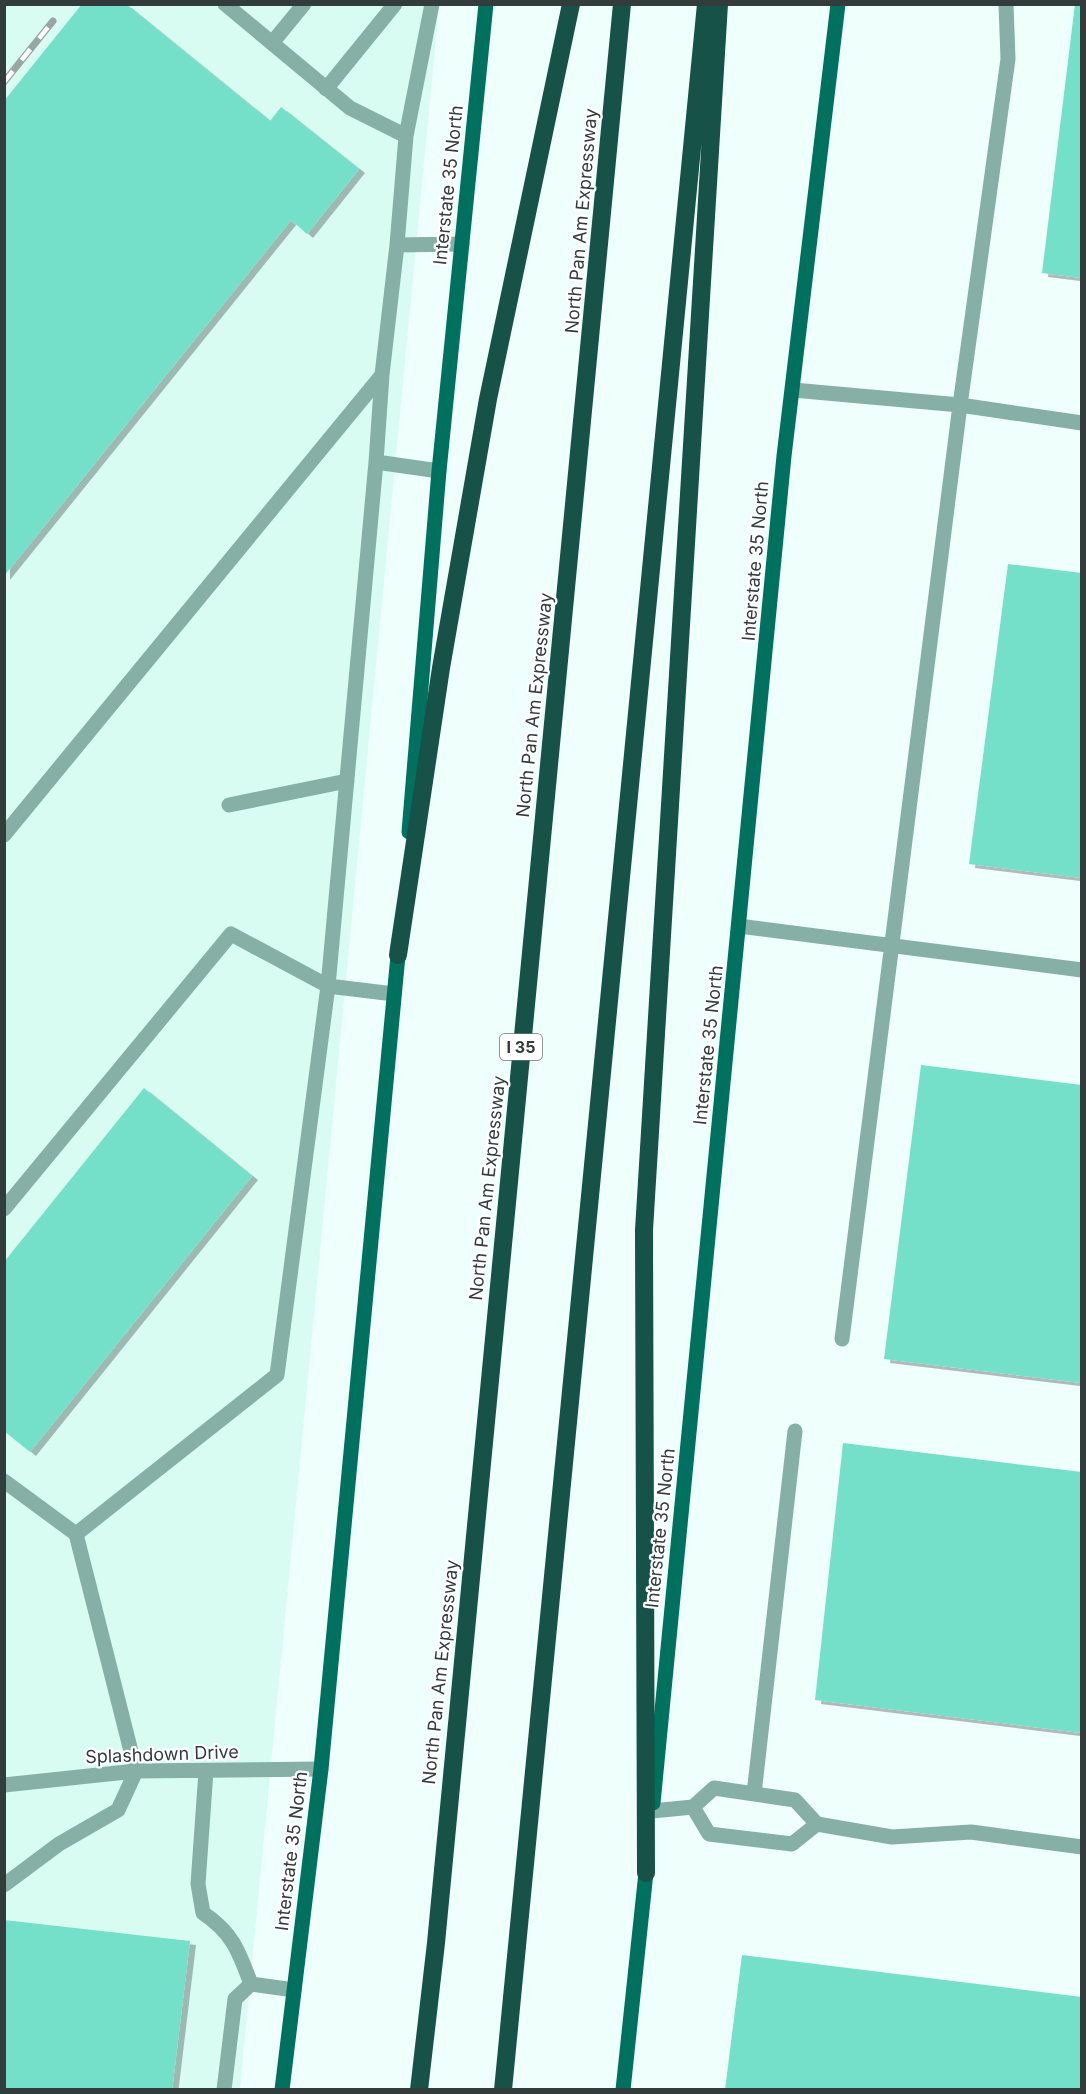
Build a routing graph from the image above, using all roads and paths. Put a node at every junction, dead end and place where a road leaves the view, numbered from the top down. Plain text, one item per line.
1 (225, 4) edge
2 (304, 4) edge
3 (395, 4) edge
4 (432, 4) edge
5 (486, 4) edge
6 (571, 4) edge
7 (622, 4) edge
8 (706, 4) edge
9 (719, 4) edge
10 (838, 4) edge
11 (1006, 4) edge
12 (272, 44) junction
13 (326, 88) junction
14 (406, 136) junction
15 (462, 244) junction
16 (397, 246) junction
17 (382, 375) junction
18 (793, 390) junction
19 (960, 405) junction
20 (1082, 423) edge
21 (376, 462) junction
22 (439, 471) junction
23 (347, 781) junction
24 (229, 806) dead end
25 (4, 835) edge
26 (739, 926) junction
27 (893, 945) junction
28 (398, 956) junction
29 (1082, 970) edge
30 (328, 986) junction
31 (394, 994) junction
32 (4, 1209) edge
33 (842, 1339) dead end
34 (795, 1431) dead end
35 (4, 1481) edge
36 (76, 1534) junction
37 (321, 1769) junction
38 (135, 1771) junction
39 (206, 1771) junction
40 (4, 1785) edge
41 (754, 1794) junction
42 (693, 1807) junction
43 (652, 1811) junction
44 (817, 1824) junction
45 (1082, 1847) edge
46 (646, 1873) junction
47 (4, 1885) edge
48 (251, 1984) junction
49 (294, 1990) junction
50 (224, 2090) edge
51 (282, 2090) edge
52 (419, 2090) edge
53 (503, 2090) edge
54 (623, 2090) edge

1 - 12 street
2 - 12 street
3 - 13 street
4 - 14 street
5 - 15 main road, Interstate 35 North
6 - 28 highway
7 - 52 highway, North Pan Am Expressway / I 35
8 - 53 highway
9 - 46 highway
10 - 18 main road, Interstate 35 North
11 - 19 street
12 - 13 street
13 - 14 street
14 - 16 street
15 - 16 street
15 - 22 main road, Interstate 35 North
16 - 17 street
17 - 21 street
17 - 25 street
18 - 19 street
18 - 26 main road, Interstate 35 North
19 - 20 street
19 - 27 street
21 - 22 street
21 - 23 street
22 - 28 main road, Interstate 35 North
23 - 24 street
23 - 30 street
26 - 27 street
26 - 43 main road, Interstate 35 North
27 - 29 street
27 - 33 street
28 - 31 main road, Interstate 35 North
30 - 31 street
30 - 32 street
30 - 36 street
31 - 37 main road, Interstate 35 North
34 - 41 street
35 - 36 street
36 - 38 street
37 - 39 street, Splashdown Drive
37 - 49 main road, Interstate 35 North
38 - 39 street, Splashdown Drive
38 - 40 street, Splashdown Drive
38 - 47 street
39 - 48 street
41 - 42 street
41 - 44 street
42 - 43 street
42 - 44 street
43 - 46 main road, Interstate 35 North
44 - 45 street
46 - 54 main road, Interstate 35 North
48 - 49 street
48 - 50 street
49 - 51 main road, Interstate 35 North

